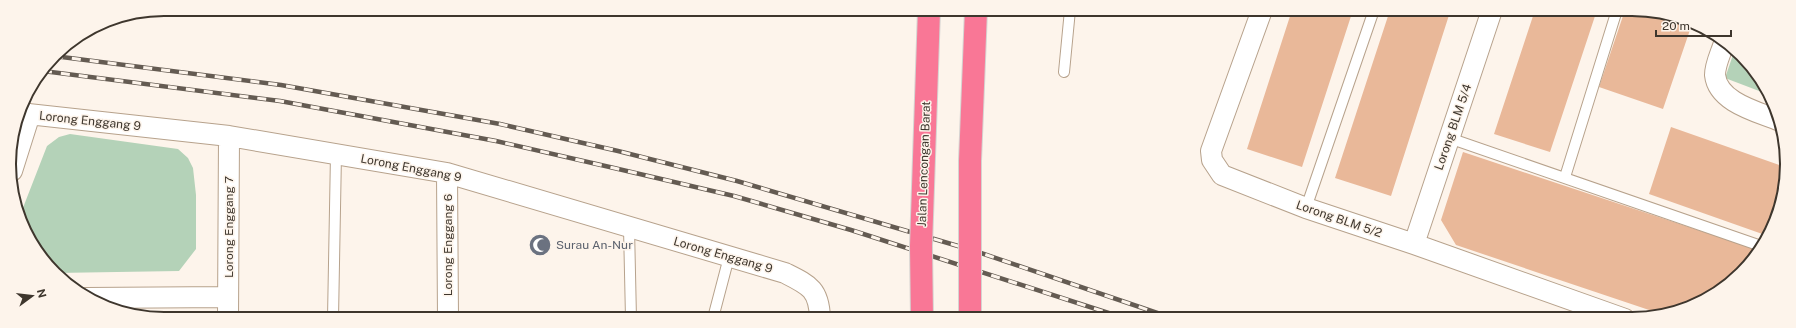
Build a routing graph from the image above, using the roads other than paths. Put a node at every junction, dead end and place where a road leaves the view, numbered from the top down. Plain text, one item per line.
1 (928, 16) edge
2 (976, 16) edge
3 (1069, 16) edge
4 (1260, 16) edge
5 (1372, 16) edge
6 (1490, 16) edge
7 (1615, 16) edge
8 (1723, 47) edge
9 (1064, 72) dead end
10 (24, 114) edge
11 (1773, 118) edge
12 (23, 121) edge
13 (229, 136) junction
14 (1449, 138) junction
15 (16, 150) edge
16 (336, 154) junction
17 (447, 173) junction
18 (1566, 177) junction
19 (1306, 208) junction
20 (629, 228) junction
21 (1414, 244) junction
22 (1756, 244) edge
23 (729, 257) junction
24 (228, 297) junction
25 (101, 298) edge
26 (228, 312) edge
27 (333, 312) edge
28 (448, 312) edge
29 (631, 312) edge
30 (714, 312) edge
31 (819, 312) edge
32 (922, 312) edge
33 (970, 312) edge
34 (1605, 312) edge

1 - 32 highway, Jalan Lencongan Barat, bridge
2 - 33 highway, bridge
3 - 9 lane
4 - 19 street, Lorong BLM 5/2
5 - 19 lane
6 - 14 street, Lorong BLM 5/4
7 - 18 lane
8 - 11 street
10 - 13 street, Lorong Enggang 9
12 - 15 street
13 - 16 street, Lorong Enggang 9
13 - 24 street, Lorong Enggang 7
14 - 18 lane
14 - 21 street, Lorong BLM 5/4
16 - 17 street, Lorong Enggang 9
16 - 27 lane
17 - 20 street, Lorong Enggang 9
17 - 28 street, Lorong Enggang 6
18 - 22 lane
19 - 21 street, Lorong BLM 5/2
20 - 23 street, Lorong Enggang 9
20 - 29 lane
21 - 34 street, Lorong BLM 5/2
23 - 30 lane
23 - 31 street, Lorong Enggang 9
24 - 25 street
24 - 26 street, Lorong Enggang 7

